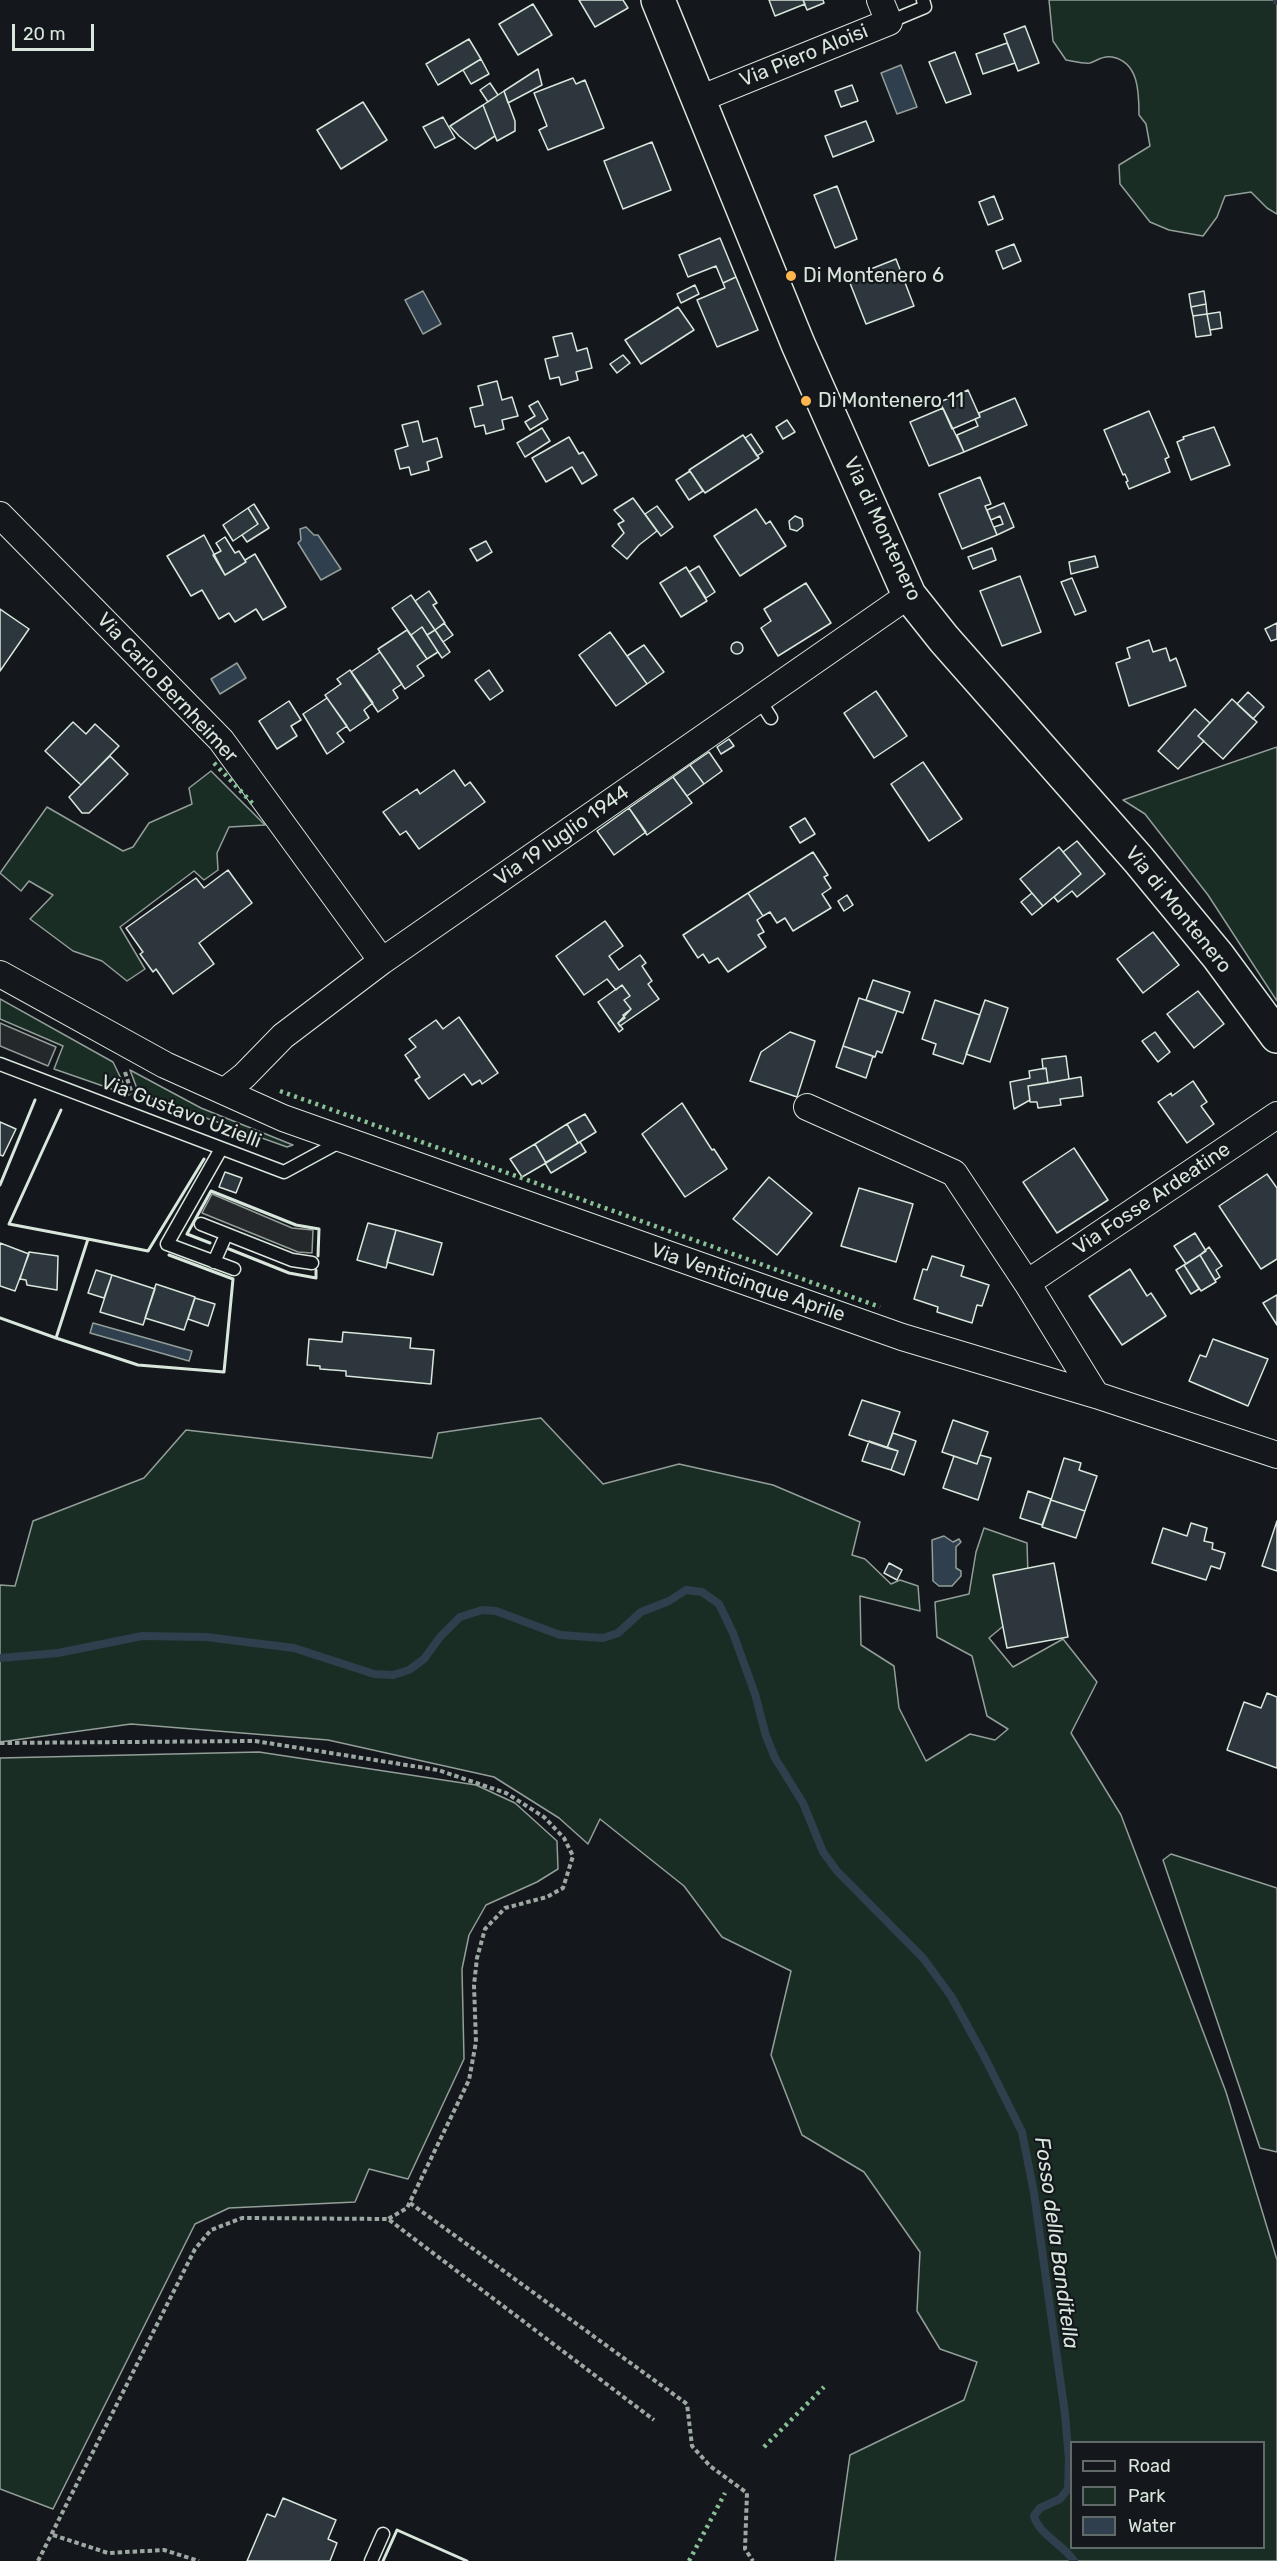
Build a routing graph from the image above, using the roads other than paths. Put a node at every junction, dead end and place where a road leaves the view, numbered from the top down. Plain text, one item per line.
1 (658, 0) edge
2 (923, 0) edge
3 (885, 11) edge
4 (698, 100) junction
5 (0, 515) edge
6 (909, 595) junction
7 (382, 961) junction
8 (0, 974) edge
9 (1277, 1036) edge
10 (0, 1064) edge
11 (225, 1091) junction
12 (807, 1107) dead end
13 (1277, 1115) edge
14 (344, 1140) junction
15 (221, 1149) junction
16 (201, 1224) dead end
17 (226, 1235) junction
18 (214, 1262) junction
19 (312, 1263) dead end
20 (234, 1269) dead end
21 (1027, 1283) junction
22 (1096, 1395) junction
23 (1277, 1455) edge
24 (383, 2534) dead end
25 (371, 2561) edge

1 - 4 street, Via di Montenero
2 - 3 lane
3 - 4 street, Via Piero Aloisi
4 - 6 street, Via di Montenero
5 - 7 street, Via Carlo Bernheimer
6 - 7 street, Via 19 luglio 1944
6 - 9 street, Via di Montenero
7 - 11 street, Via 19 luglio 1944
8 - 11 street, Via Venticinque Aprile
10 - 15 lane, Via Gustavo Uzielli
11 - 14 street, Via Venticinque Aprile
12 - 21 street
13 - 21 street, Via Fosse Ardeatine
14 - 15 lane, Via Gustavo Uzielli
14 - 22 street, Via Venticinque Aprile
15 - 18 lane
16 - 17 lane
17 - 18 lane
17 - 19 lane
18 - 20 lane
21 - 22 street
22 - 23 street, Via Venticinque Aprile
24 - 25 lane

